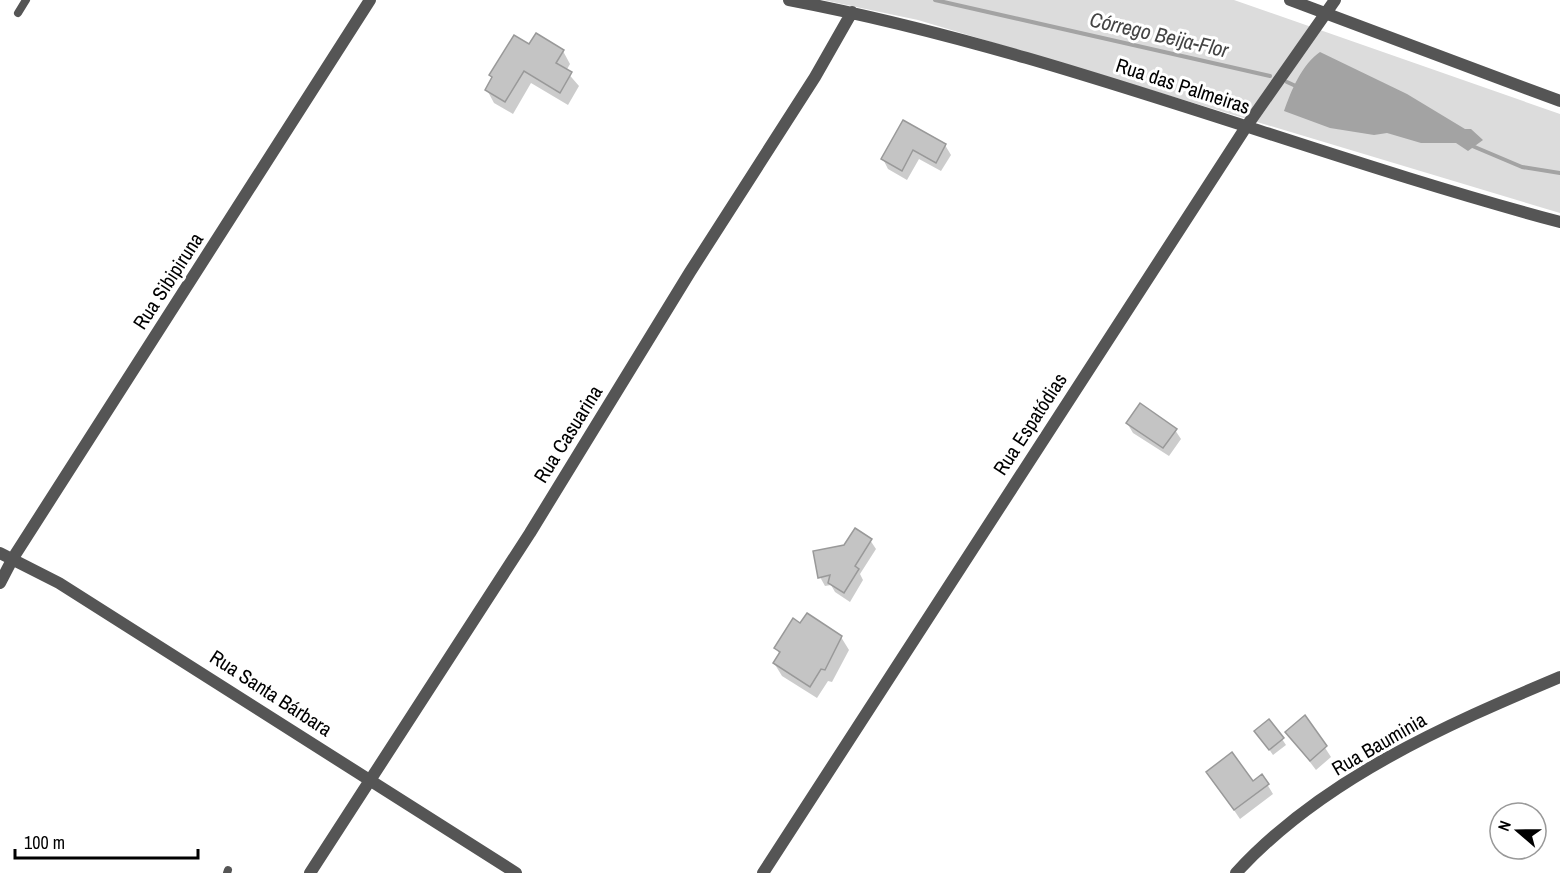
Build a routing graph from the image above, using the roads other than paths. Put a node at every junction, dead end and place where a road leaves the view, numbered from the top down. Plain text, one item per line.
1 (26, 0) edge
2 (370, 0) edge
3 (789, 0) edge
4 (1290, 0) edge
5 (1335, 0) edge
6 (852, 12) junction
7 (18, 13) dead end
8 (1326, 13) junction
9 (1560, 101) edge
10 (1246, 127) junction
11 (1560, 222) edge
12 (0, 553) edge
13 (13, 558) junction
14 (0, 583) edge
15 (1560, 676) edge
16 (370, 779) junction
17 (310, 873) edge
18 (516, 873) edge
19 (764, 873) edge
20 (1236, 873) edge

1 - 7 lane
2 - 13 street, Rua Sibipiruna
3 - 6 street, Rua das Palmeiras
4 - 8 street
5 - 8 street, Rua Espatódias
6 - 10 street, Rua das Palmeiras
6 - 16 street, Rua Casuarina
8 - 9 street
8 - 10 street, Rua Espatódias
10 - 11 street, Rua das Palmeiras
10 - 19 street, Rua Espatódias
12 - 13 street, Rua Santa Bárbara
13 - 14 street, Rua Sibipiruna
13 - 16 street, Rua Santa Bárbara
15 - 20 street, Rua Bauminia
16 - 17 street, Rua Casuarina
16 - 18 street, Rua Santa Bárbara

